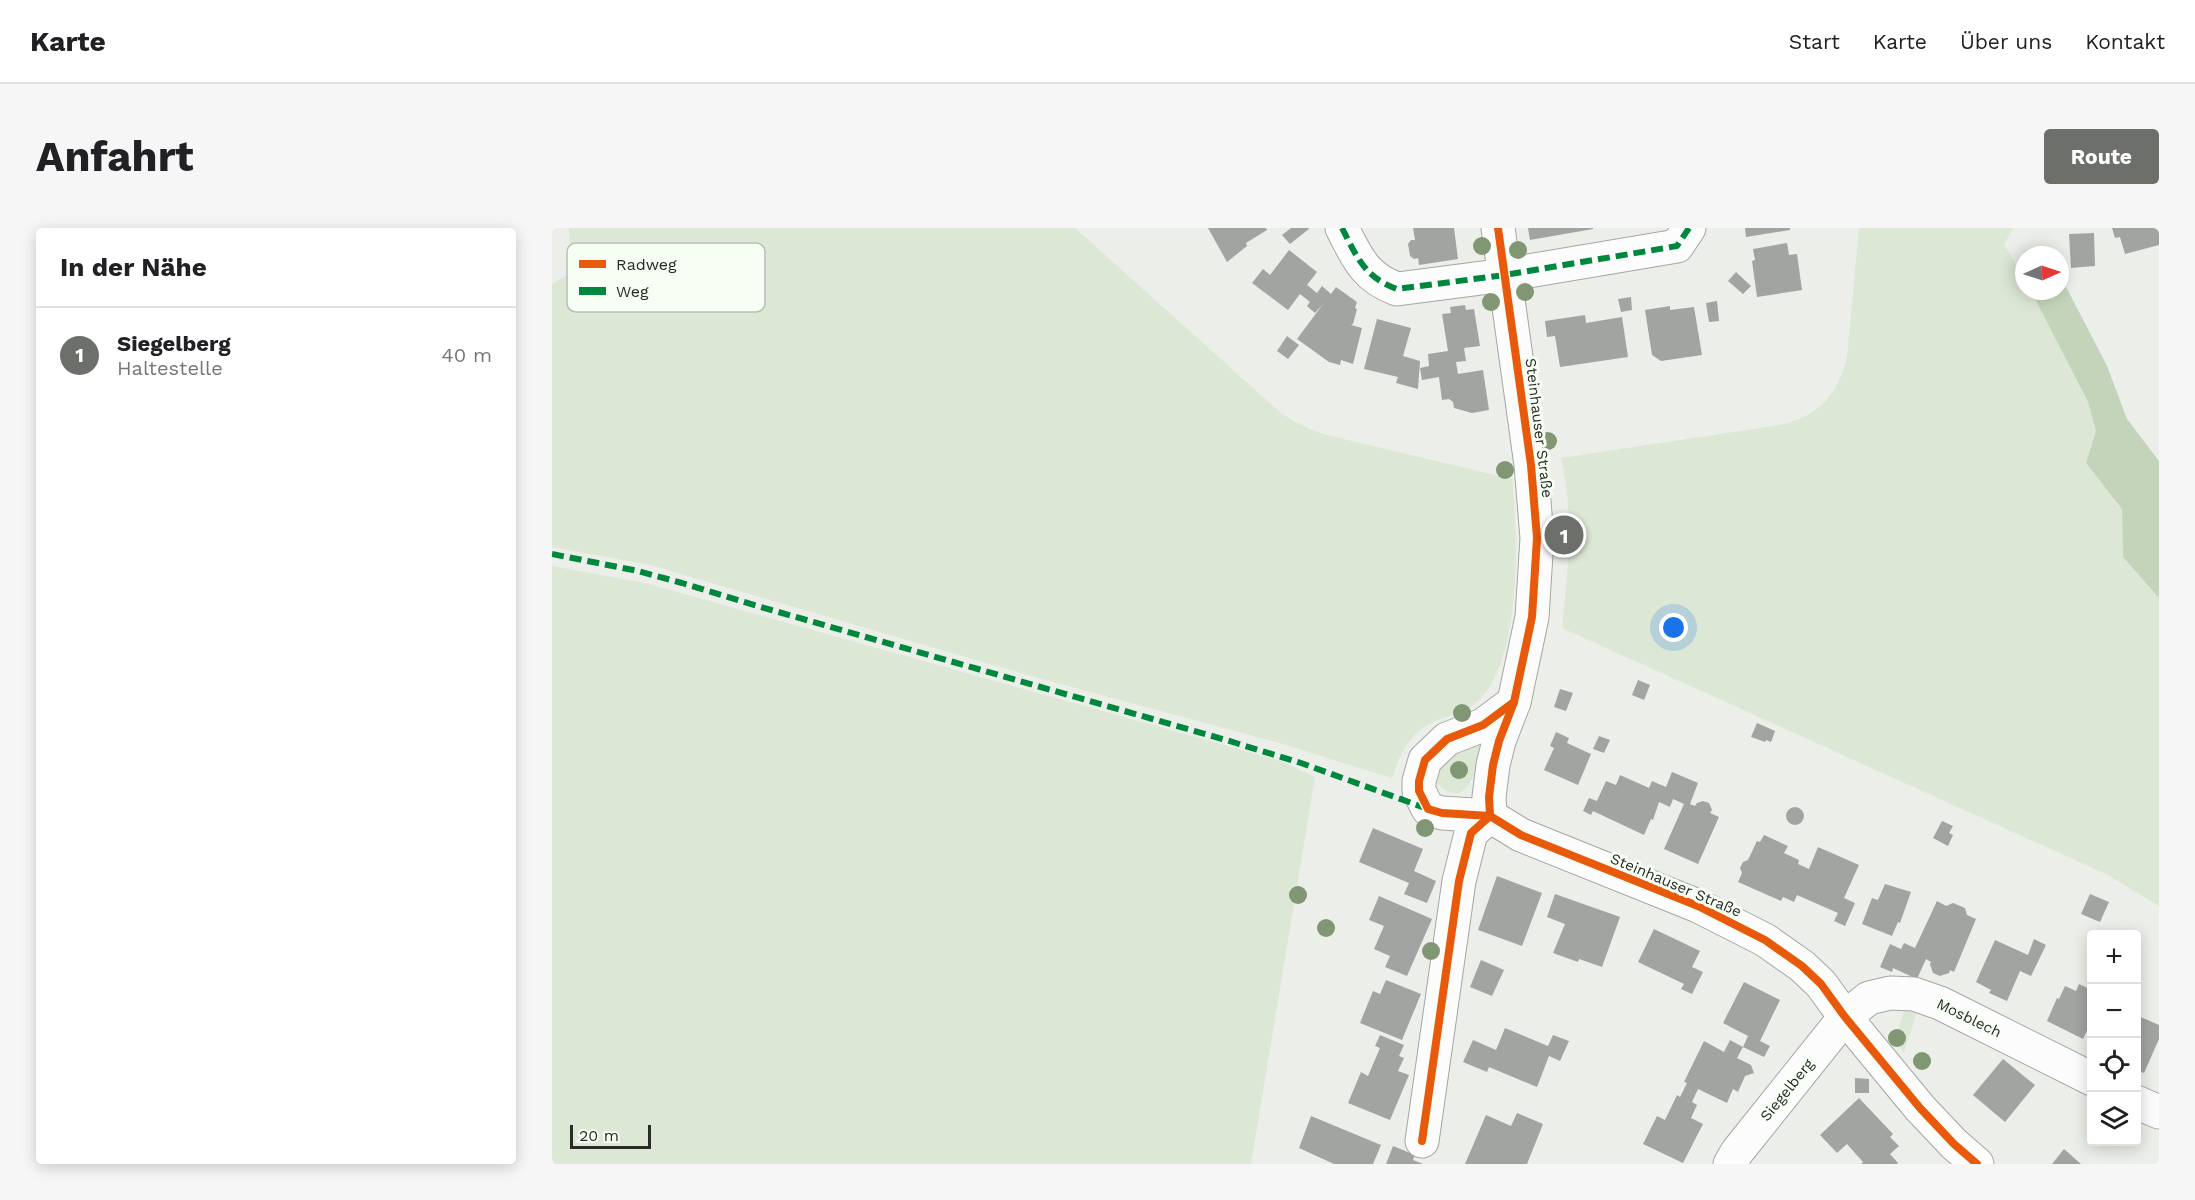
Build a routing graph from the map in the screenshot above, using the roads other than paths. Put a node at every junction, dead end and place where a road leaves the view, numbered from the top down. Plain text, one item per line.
1 (1342, 228) edge
2 (1498, 228) edge
3 (1689, 228) edge
4 (1505, 274) junction
5 (1514, 702) junction
6 (1490, 816) junction
7 (1845, 1017) junction
8 (2087, 1077) edge
9 (2141, 1103) edge
10 (2159, 1112) edge
11 (1422, 1141) dead end
12 (1730, 1164) edge
13 (1977, 1164) edge

1 - 4 street
2 - 4 street, Steinhauser Straße
3 - 4 street
4 - 5 street, Steinhauser Straße
5 - 6 street, Steinhauser Straße
5 - 6 street, Steinhauser Straße
6 - 7 street, Steinhauser Straße
6 - 11 street
7 - 8 street, Mosblech
7 - 12 street, Siegelberg
7 - 13 street, Steinhauser Straße
9 - 10 street

